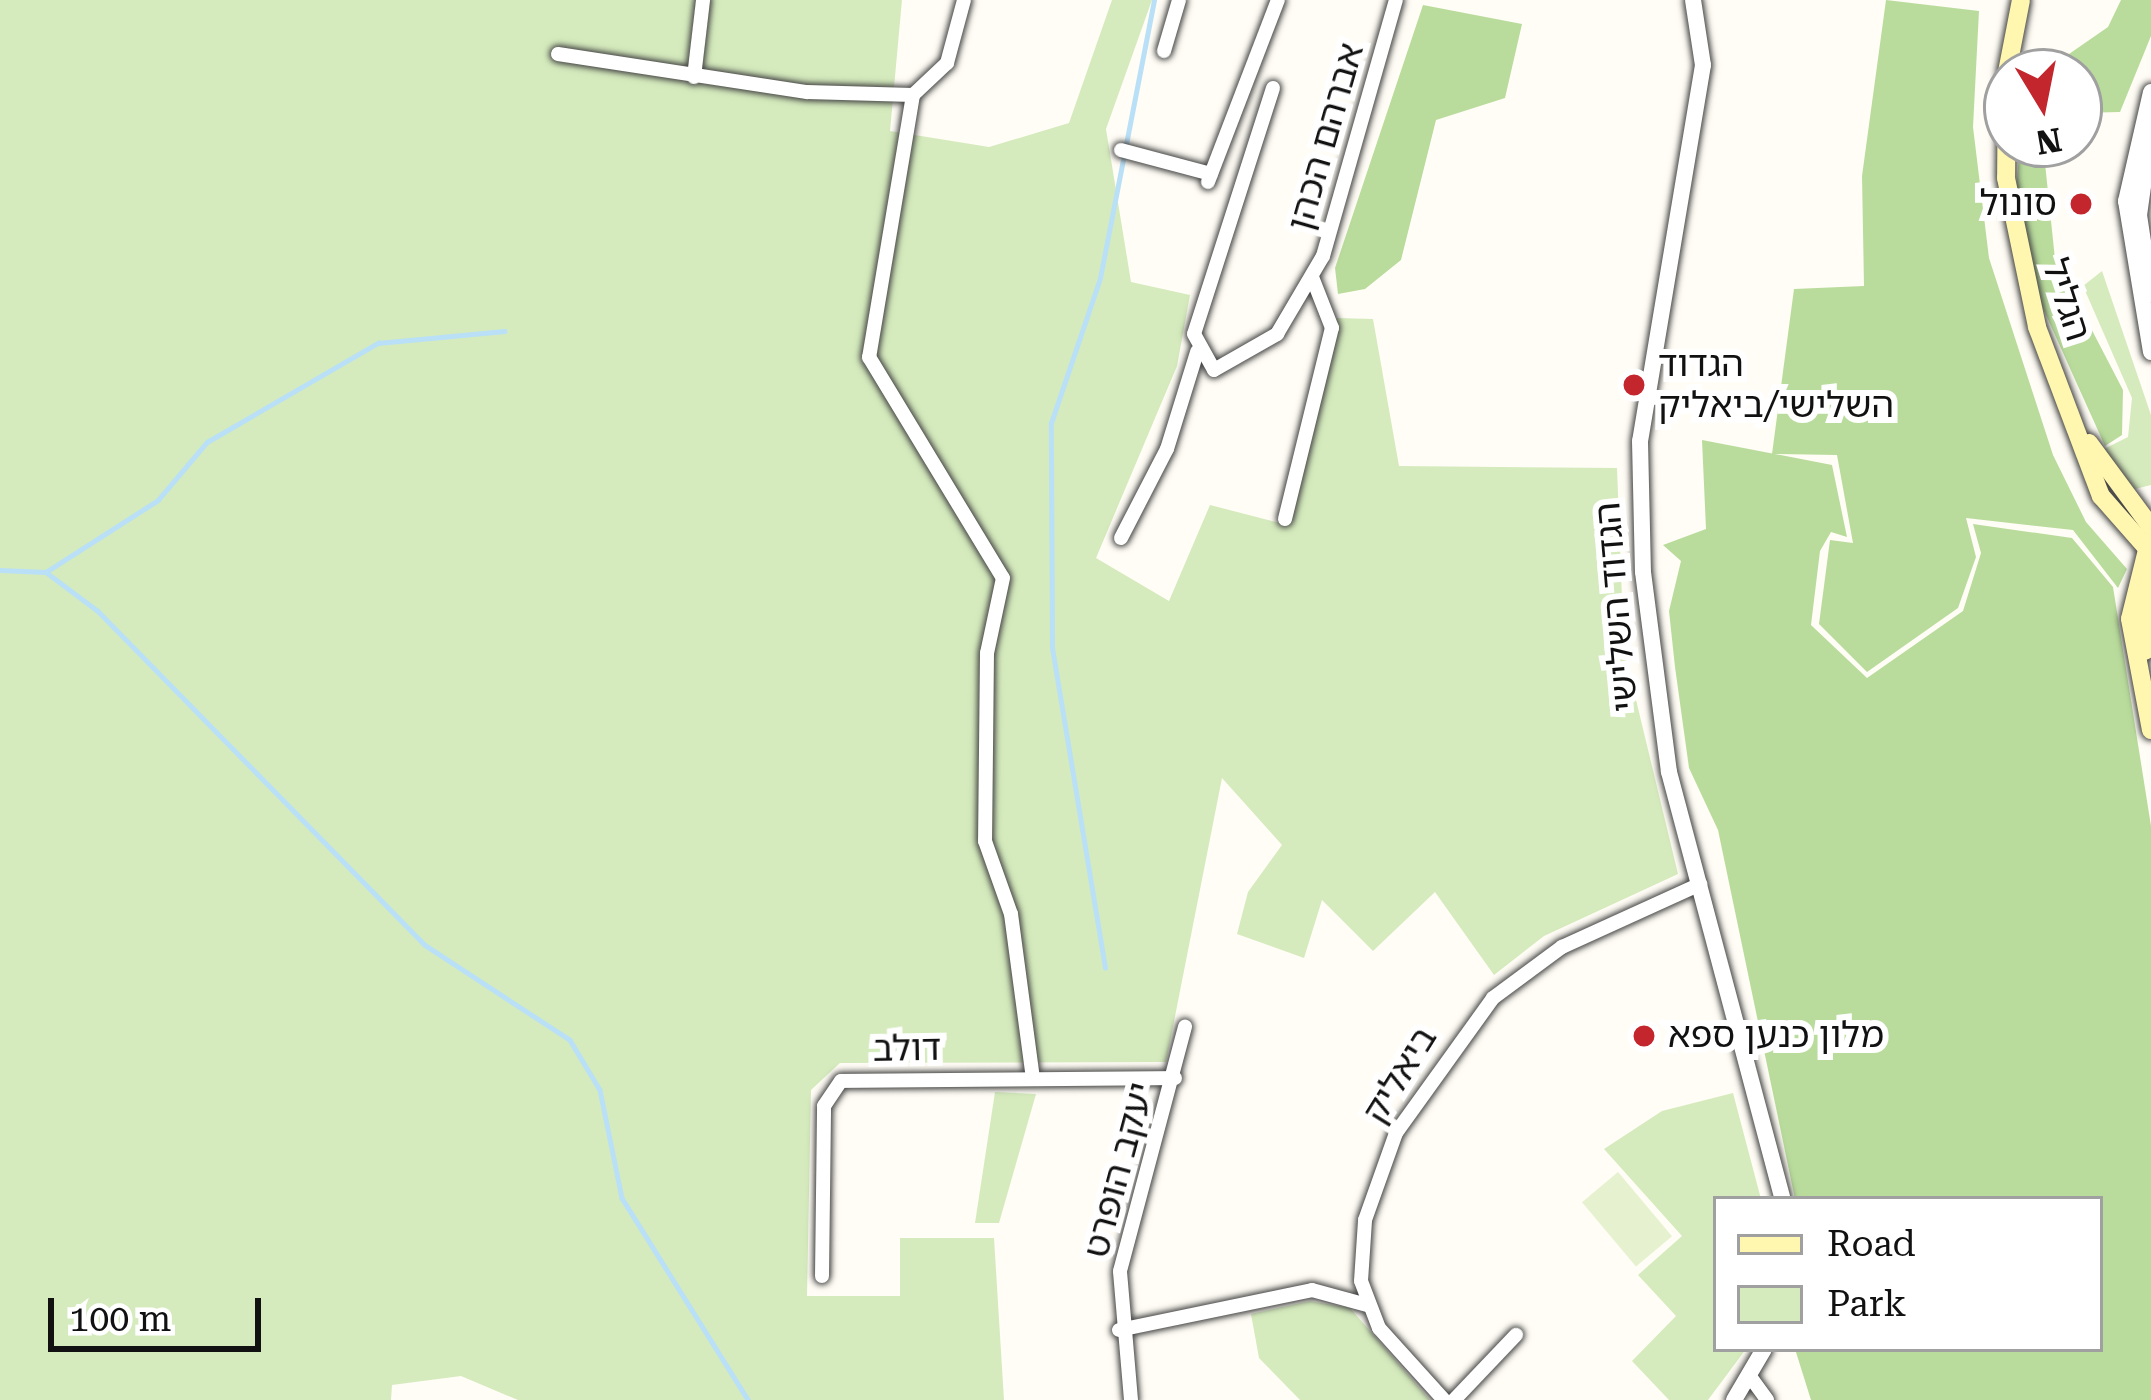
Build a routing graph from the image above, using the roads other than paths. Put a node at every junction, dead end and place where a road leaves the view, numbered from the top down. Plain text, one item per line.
1 (704, 0) edge
2 (964, 0) edge
3 (1179, 0) edge
4 (1278, 0) edge
5 (1396, 0) edge
6 (1693, 0) edge
7 (2021, 0) edge
8 (2012, 48) edge
9 (1164, 51) dead end
10 (558, 54) dead end
11 (694, 77) junction
12 (1273, 88) dead end
13 (2151, 92) edge
14 (913, 94) junction
15 (2151, 128) edge
16 (1120, 150) dead end
17 (2012, 168) edge
18 (1312, 277) junction
19 (2151, 294) edge
20 (1197, 352) junction
21 (2151, 352) edge
22 (2066, 403) junction
23 (2130, 500) junction
24 (2151, 501) edge
25 (1286, 518) dead end
26 (2151, 527) edge
27 (1121, 538) dead end
28 (2149, 547) edge
29 (2151, 578) edge
30 (2148, 608) edge
31 (2140, 673) junction
32 (2151, 730) edge
33 (1700, 884) junction
34 (1185, 1027) dead end
35 (1033, 1078) junction
36 (1175, 1078) junction
37 (1782, 1196) edge
38 (822, 1276) dead end
39 (1367, 1305) junction
40 (1118, 1330) junction
41 (1516, 1335) dead end
42 (1762, 1352) edge
43 (1749, 1376) junction
44 (1131, 1400) edge
45 (1444, 1400) edge
46 (1454, 1400) edge
47 (1734, 1400) edge
48 (1767, 1400) edge

1 - 11 street
2 - 14 street
3 - 9 street
4 - 16 street
5 - 18 street, אברהם הכהן
6 - 33 street, הגדוד השלישי
7 - 8 main road, הגליל
10 - 11 street
11 - 14 street
12 - 20 street, אברהם הכהן
13 - 21 street
14 - 35 street
15 - 19 street
17 - 22 main road, הגליל
18 - 20 street, אברהם הכהן
18 - 25 street
20 - 27 street
22 - 23 main road, הגליל
22 - 28 main road, הגליל
23 - 24 main road
23 - 26 main road, הגליל
28 - 31 main road
29 - 30 main road
30 - 31 main road
31 - 32 main road
33 - 37 street, הגדוד השלישי
33 - 39 street, ביאליק
34 - 36 street, יעקב הופרט
35 - 36 street, דולב
35 - 38 street, דולב
36 - 40 street, יעקב הופרט
39 - 40 street
39 - 45 street
40 - 44 street, יעקב הופרט
41 - 46 street
42 - 43 street
43 - 47 street
43 - 48 street

